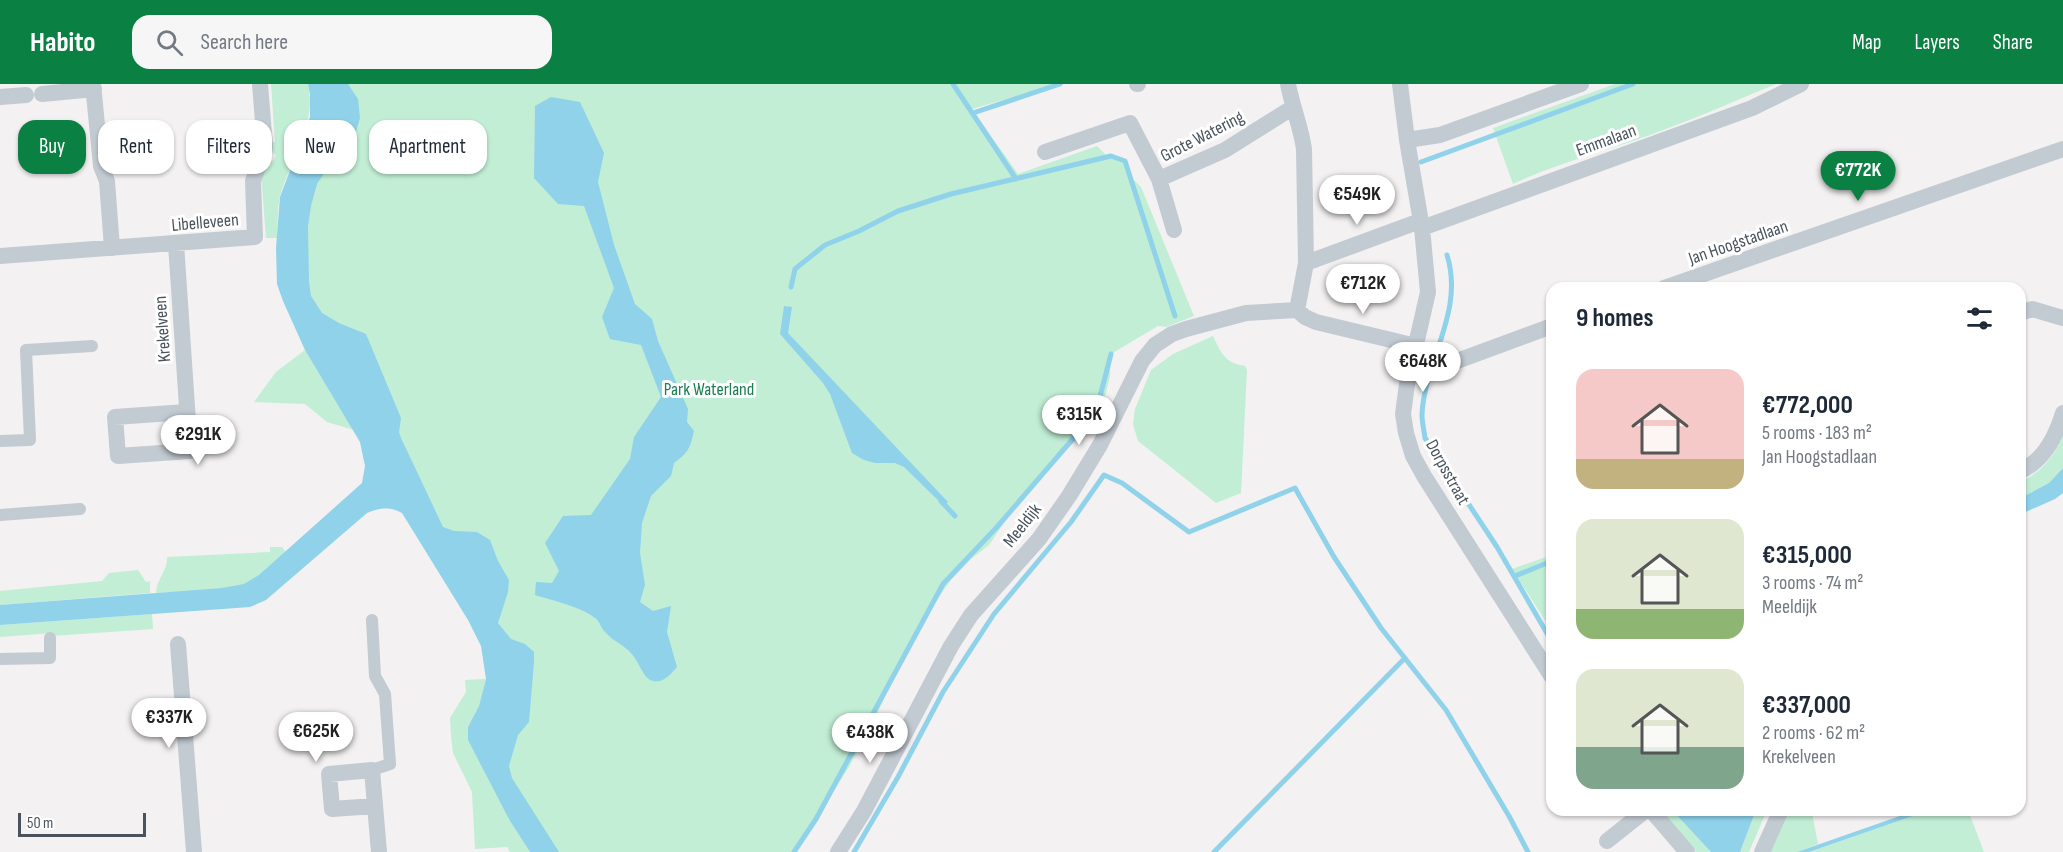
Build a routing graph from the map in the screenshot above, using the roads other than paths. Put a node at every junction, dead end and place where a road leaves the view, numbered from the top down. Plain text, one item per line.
1 (260, 84) edge
2 (1288, 84) edge
3 (1400, 84) edge
4 (1581, 84) edge
5 (1801, 84) edge
6 (94, 87) edge
7 (0, 97) edge
8 (1292, 108) junction
9 (1407, 140) junction
10 (2063, 149) edge
11 (1045, 152) dead end
12 (1159, 179) junction
13 (1421, 225) junction
14 (1174, 230) dead end
15 (176, 244) junction
16 (112, 248) junction
17 (0, 256) edge
18 (1306, 263) junction
19 (1681, 282) edge
20 (1297, 310) junction
21 (2026, 311) edge
22 (2063, 318) edge
23 (1546, 328) edge
24 (92, 346) dead end
25 (1426, 354) junction
26 (186, 412) junction
27 (2063, 413) edge
28 (0, 441) edge
29 (2026, 468) edge
30 (80, 509) dead end
31 (0, 515) edge
32 (372, 620) dead end
33 (50, 638) dead end
34 (178, 644) dead end
35 (0, 659) edge
36 (1546, 667) edge
37 (372, 770) junction
38 (375, 806) junction
39 (1638, 816) edge
40 (1656, 816) edge
41 (1778, 816) edge
42 (1606, 841) dead end
43 (194, 852) edge
44 (379, 852) edge
45 (838, 852) edge
46 (1687, 852) edge
47 (1762, 852) edge

1 - 15 street, Libelleveen
2 - 8 street
3 - 9 street, Dorpsstraat
4 - 9 street
5 - 13 street, Emmalaan
6 - 7 street
6 - 16 street
8 - 12 street, Grote Watering
8 - 18 street
9 - 13 street, Dorpsstraat
10 - 19 street, Jan Hoogstadlaan
11 - 12 street, Grote Watering
12 - 14 street, Grote Watering
13 - 18 street, Emmalaan
13 - 25 street, Dorpsstraat
15 - 16 street, Libelleveen
15 - 26 street, Krekelveen
16 - 17 street, Libelleveen
18 - 20 street
20 - 25 street
20 - 45 street, Meeldijk
21 - 22 street
23 - 25 street
24 - 28 street
25 - 36 street, Dorpsstraat
26 - 26 street, Krekelveen
27 - 29 street
30 - 31 street
32 - 37 street
33 - 35 street
34 - 43 street
37 - 38 street
37 - 38 street
38 - 44 street
39 - 42 street
40 - 46 street
41 - 47 street

